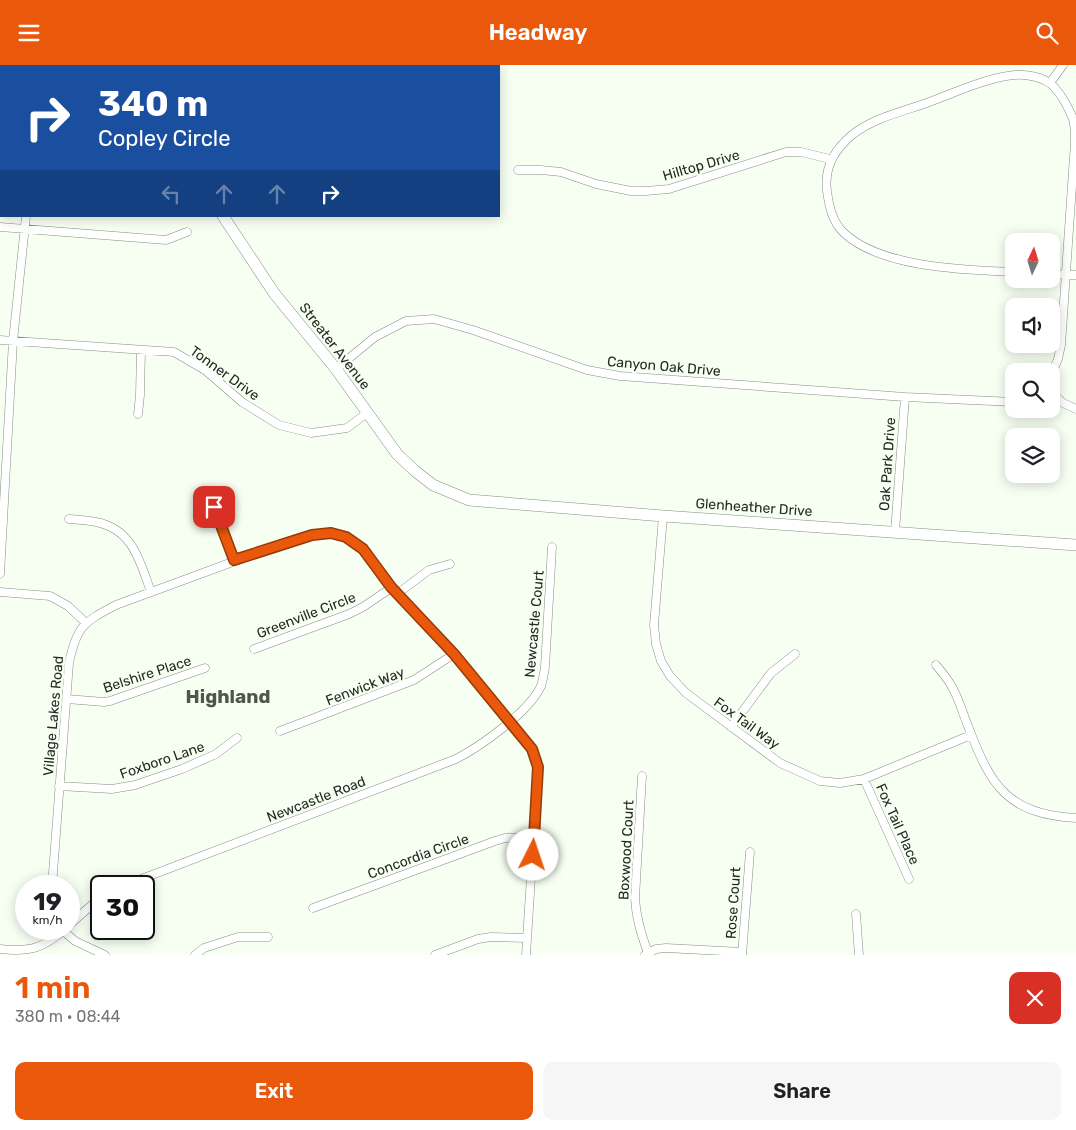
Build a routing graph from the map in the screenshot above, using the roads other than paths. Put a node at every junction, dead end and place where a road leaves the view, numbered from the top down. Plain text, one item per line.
1 (1063, 65) edge
2 (1050, 83) junction
3 (1076, 142) edge
4 (830, 159) junction
5 (518, 170) dead end
6 (26, 217) edge
7 (224, 217) edge
8 (0, 227) edge
9 (25, 229) junction
10 (187, 232) dead end
11 (1005, 271) edge
12 (1060, 275) edge
13 (1066, 275) junction
14 (1076, 275) edge
15 (0, 340) edge
16 (12, 341) junction
17 (141, 350) junction
18 (1056, 363) edge
19 (336, 369) junction
20 (905, 397) junction
21 (1060, 400) edge
22 (1005, 402) edge
23 (1076, 409) edge
24 (367, 413) junction
25 (138, 414) dead end
26 (3, 462) edge
27 (433, 485) joint
28 (214, 507) dead end
29 (663, 516) junction
30 (69, 519) dead end
31 (895, 532) junction
32 (1076, 545) edge
33 (552, 547) dead end
34 (234, 560) junction
35 (450, 564) dead end
36 (0, 574) edge
37 (394, 591) junction
38 (0, 592) edge
39 (151, 592) junction
40 (86, 623) junction
41 (254, 649) dead end
42 (454, 654) junction
43 (795, 654) dead end
44 (936, 665) dead end
45 (205, 668) dead end
46 (67, 699) junction
47 (510, 721) junction
48 (731, 727) junction
49 (280, 731) dead end
50 (971, 735) junction
51 (237, 738) dead end
52 (642, 776) dead end
53 (864, 779) junction
54 (59, 786) junction
55 (1076, 818) edge
56 (534, 837) junction
57 (750, 852) dead end
58 (53, 875) edge
59 (153, 875) edge
60 (909, 879) dead end
61 (90, 906) edge
62 (312, 908) dead end
63 (856, 914) dead end
64 (80, 915) edge
65 (268, 937) dead end
66 (527, 938) junction
67 (51, 940) edge
68 (74, 940) edge
69 (0, 949) edge
70 (742, 953) edge
71 (647, 954) edge
72 (105, 955) edge
73 (195, 955) edge
74 (435, 955) edge
75 (526, 955) edge
76 (859, 955) edge

1 - 2 street
2 - 3 street
2 - 4 street
3 - 13 street
4 - 5 street, Hilltop Drive
4 - 11 street
6 - 9 street
7 - 19 street, Streater Avenue
8 - 9 street
9 - 10 street
9 - 16 street
12 - 13 street
13 - 14 street
13 - 18 street
15 - 16 street, Tonner Drive
16 - 17 street, Tonner Drive
16 - 26 street
17 - 24 street, Tonner Drive
17 - 25 street
19 - 20 street, Canyon Oak Drive
19 - 24 street, Streater Avenue
20 - 22 street, Canyon Oak Drive
20 - 31 street, Oak Park Drive
21 - 23 street
24 - 27 street, Streater Avenue
26 - 36 street
27 - 29 street, Glenheather Drive
28 - 34 street
29 - 31 street, Glenheather Drive
29 - 48 street, Fox Tail Way
30 - 39 street
31 - 32 street, Glenheather Drive
33 - 47 street, Newcastle Court
34 - 37 street, Village Lakes Road
34 - 39 street, Village Lakes Road
35 - 37 street, Greenville Circle
37 - 41 street, Greenville Circle
37 - 42 street, Village Lakes Road
38 - 40 street
39 - 40 street, Village Lakes Road
40 - 46 street, Village Lakes Road
42 - 47 street, Village Lakes Road
42 - 49 street, Fenwick Way
43 - 48 street
44 - 50 street
45 - 46 street, Belshire Place
46 - 54 street, Village Lakes Road
47 - 56 street, Village Lakes Road
47 - 59 street, Newcastle Road
48 - 53 street, Fox Tail Way
50 - 53 street, Fox Tail Way
50 - 55 street
51 - 54 street, Foxboro Lane
52 - 71 street, Boxwood Court
53 - 60 street, Fox Tail Place
54 - 58 street, Village Lakes Road
56 - 62 street, Concordia Circle
56 - 66 street, Village Lakes Road
57 - 70 street, Rose Court
61 - 64 street
63 - 76 street
65 - 73 street
66 - 74 street
66 - 75 street, Village Lakes Road
67 - 69 street
68 - 72 street
70 - 71 street

